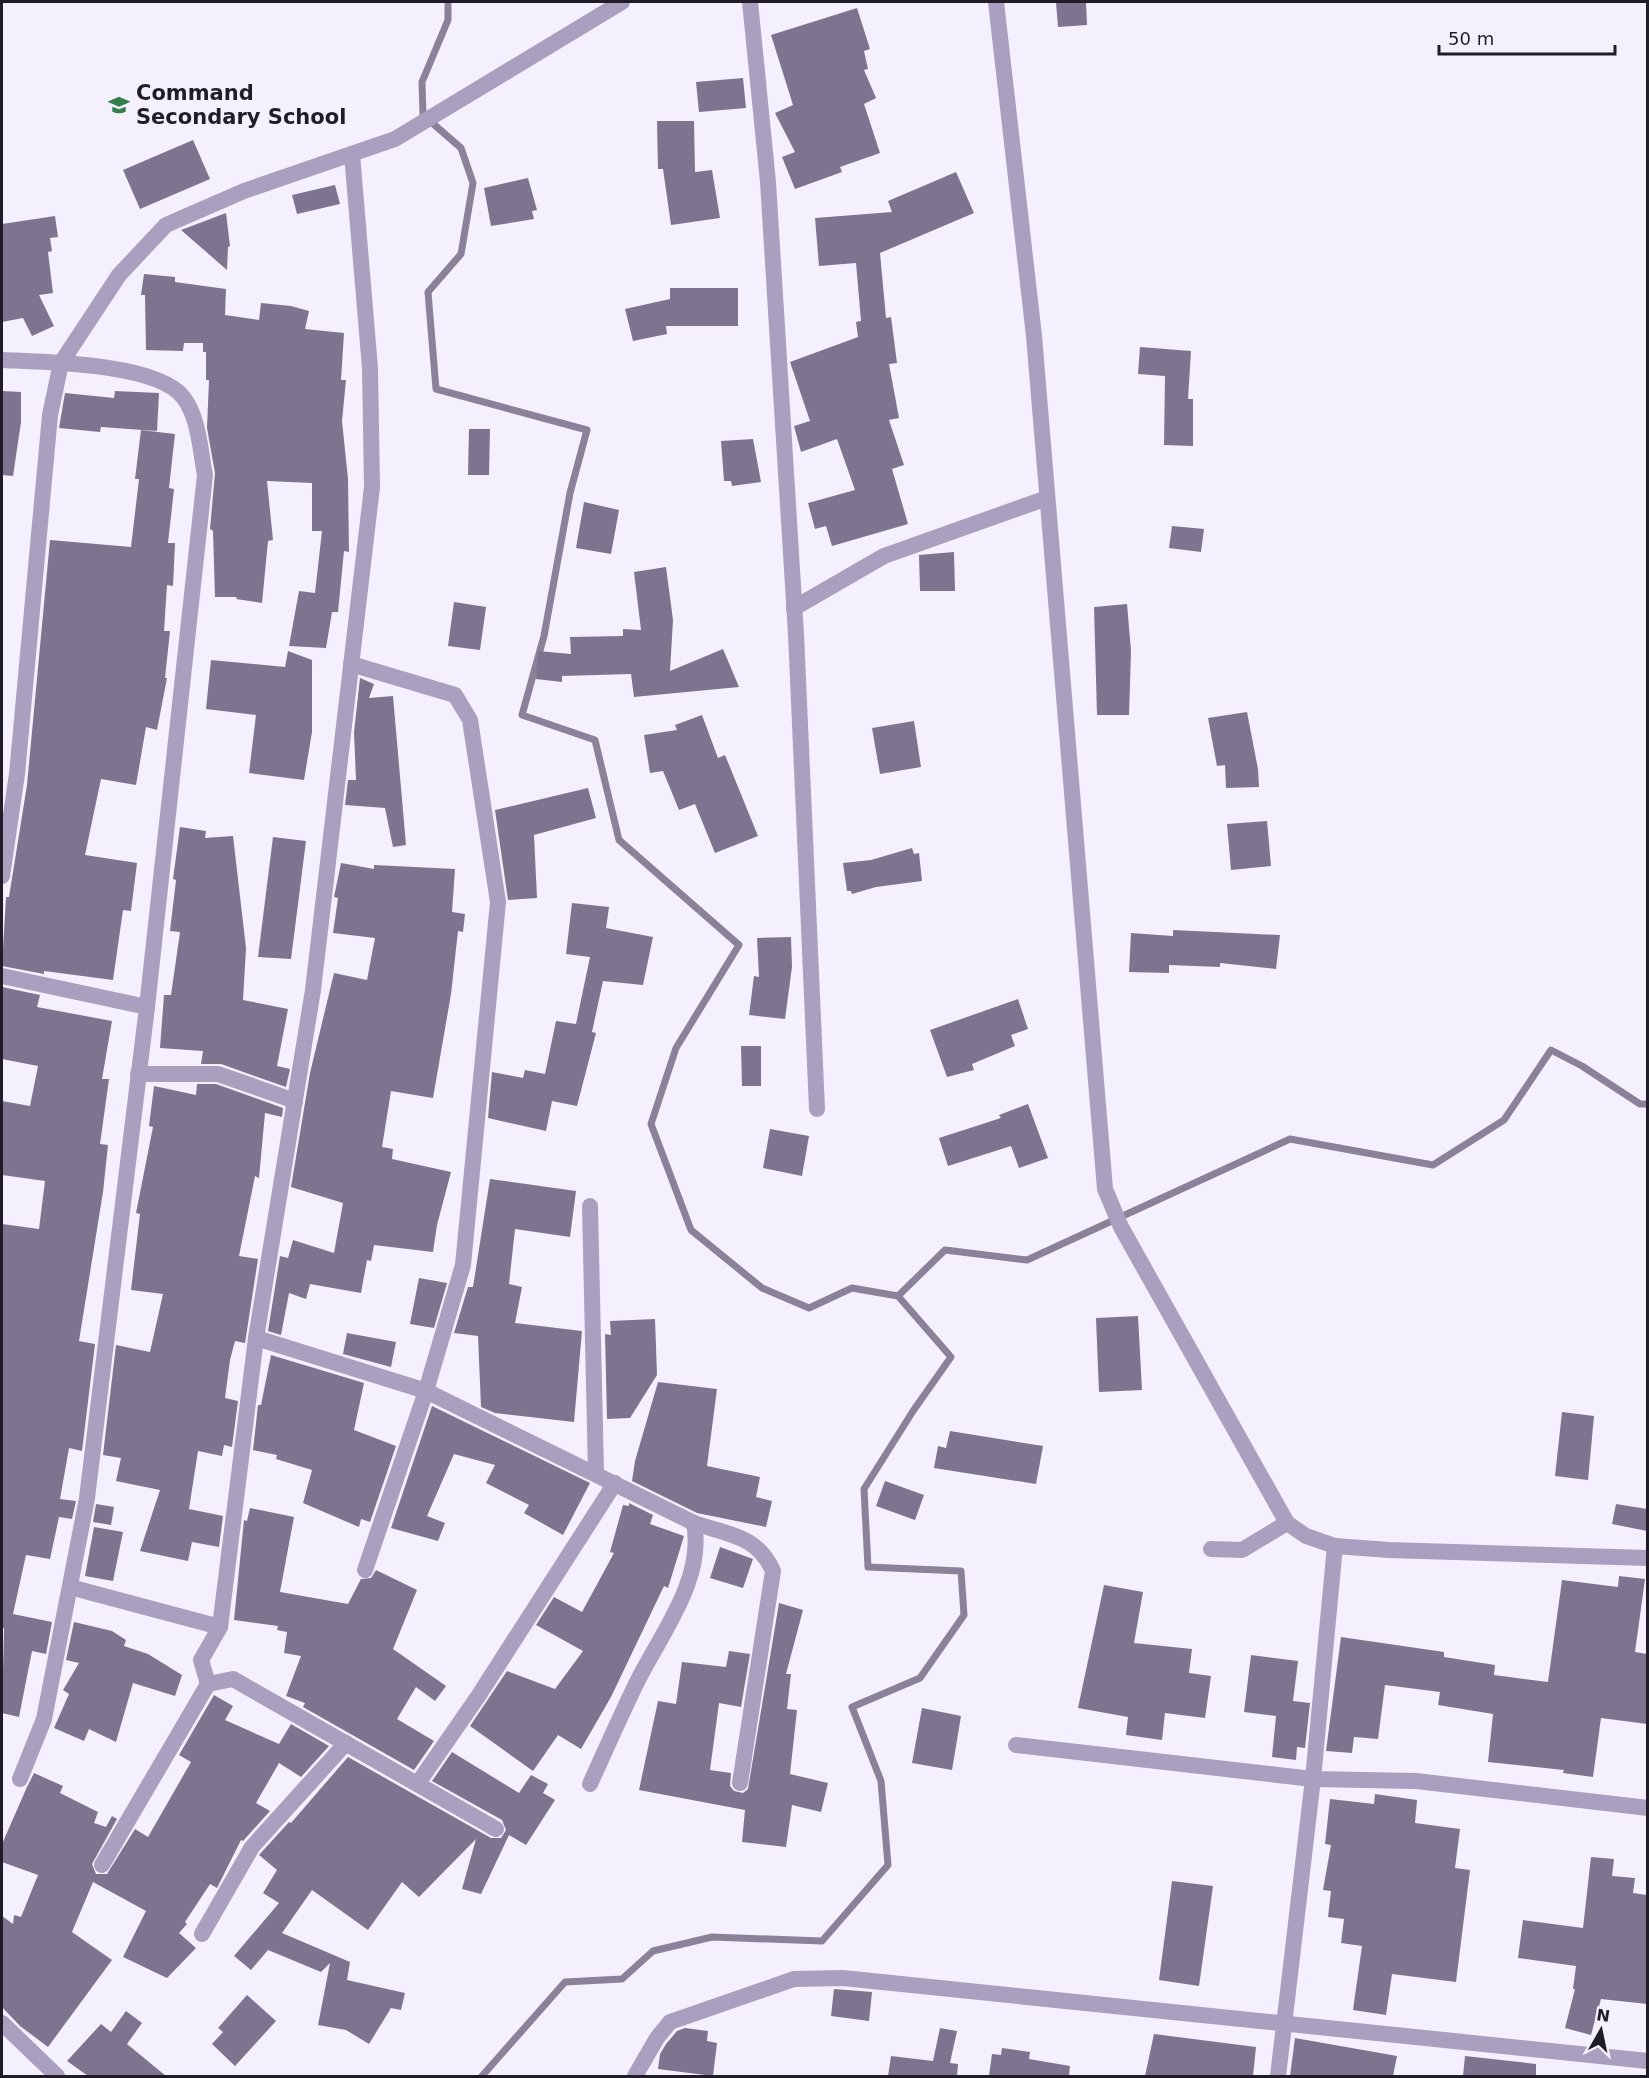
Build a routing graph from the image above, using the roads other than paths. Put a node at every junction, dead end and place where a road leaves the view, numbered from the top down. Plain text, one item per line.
1 (622, 2) edge
2 (750, 2) edge
3 (996, 2) edge
4 (352, 154) junction
5 (2, 360) edge
6 (61, 363) junction
7 (1047, 498) junction
8 (794, 608) junction
9 (351, 664) junction
10 (2, 876) edge
11 (2, 976) edge
12 (147, 1007) junction
13 (138, 1074) junction
14 (295, 1101) junction
15 (818, 1109) dead end
16 (590, 1206) dead end
17 (256, 1338) junction
18 (426, 1391) junction
19 (596, 1474) junction
20 (615, 1483) junction
21 (694, 1523) junction
22 (1287, 1523) junction
23 (1335, 1546) junction
24 (1211, 1549) dead end
25 (1647, 1558) edge
26 (365, 1570) dead end
27 (70, 1587) junction
28 (220, 1627) junction
29 (208, 1684) junction
30 (346, 1743) junction
31 (1016, 1745) dead end
32 (20, 1779) dead end
33 (1313, 1779) junction
34 (418, 1783) junction
35 (740, 1783) dead end
36 (590, 1784) dead end
37 (1647, 1808) edge
38 (496, 1829) dead end
39 (102, 1864) dead end
40 (202, 1934) dead end
41 (1285, 2022) junction
42 (2, 2023) edge
43 (1647, 2061) edge
44 (57, 2076) edge
45 (635, 2076) edge
46 (1278, 2076) edge

1 - 4 street
2 - 8 street
3 - 7 street
4 - 6 street
4 - 9 street
5 - 6 street
6 - 10 street
6 - 12 street
7 - 8 street
7 - 22 street
8 - 15 street
9 - 14 street
9 - 18 street
11 - 12 street
12 - 13 street
13 - 14 street
13 - 27 street
14 - 17 street
16 - 19 street
17 - 18 street
17 - 28 street
18 - 19 street
18 - 26 street
19 - 20 street
20 - 21 street
20 - 34 street
21 - 35 street
21 - 36 street
22 - 23 street
22 - 24 street
23 - 25 street
23 - 33 street
27 - 28 street
27 - 32 street
28 - 29 street
29 - 30 street
29 - 39 street
30 - 34 street
30 - 40 street
31 - 33 street
33 - 37 street
33 - 41 street
34 - 38 street
41 - 43 street
41 - 45 street
41 - 46 street
42 - 44 street

